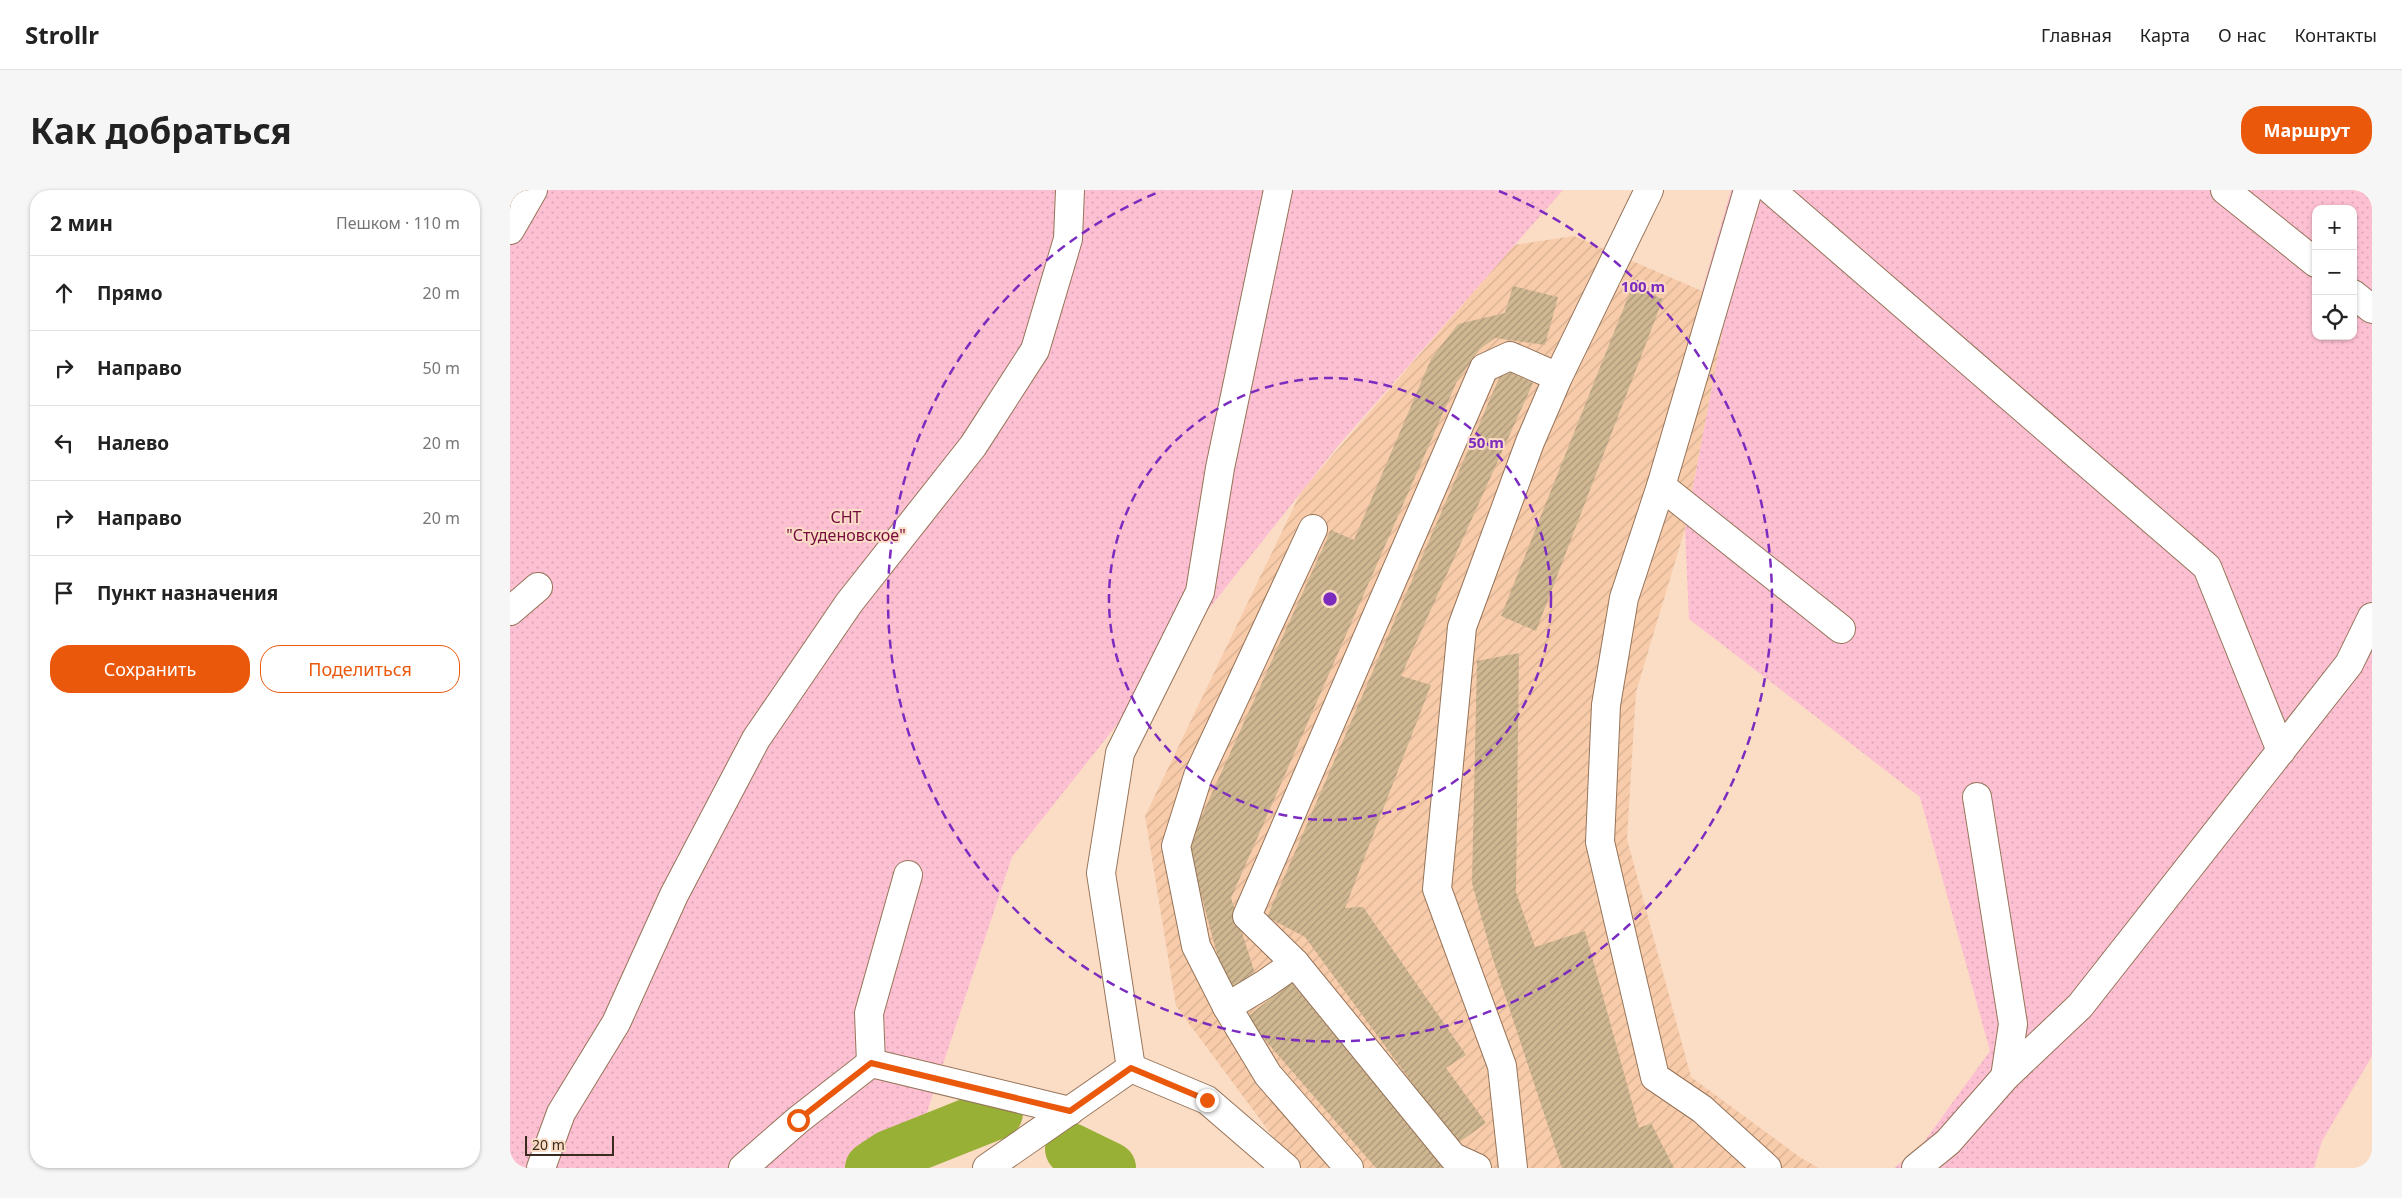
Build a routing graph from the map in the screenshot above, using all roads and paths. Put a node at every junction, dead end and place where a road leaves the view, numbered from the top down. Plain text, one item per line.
1 (533, 190) edge
2 (1070, 190) edge
3 (1278, 190) edge
4 (1649, 190) edge
5 (1748, 190) edge
6 (1771, 190) edge
7 (2225, 190) edge
8 (510, 230) edge
9 (2312, 260) edge
10 (2354, 295) edge
11 (2372, 309) edge
12 (1558, 377) junction
13 (1661, 486) junction
14 (1313, 529) dead end
15 (538, 588) dead end
16 (510, 611) edge
17 (2372, 617) edge
18 (1841, 629) dead end
19 (2281, 751) junction
20 (1977, 796) dead end
21 (908, 875) dead end
22 (1295, 963) junction
23 (1227, 1007) junction
24 (871, 1063) junction
25 (1131, 1068) junction
26 (2005, 1077) junction
27 (1070, 1111) junction
28 (541, 1168) edge
29 (743, 1168) edge
30 (987, 1168) edge
31 (1286, 1168) edge
32 (1349, 1168) edge
33 (1477, 1168) edge
34 (1513, 1168) edge
35 (1767, 1168) edge
36 (1916, 1168) edge

1 - 8 lane
2 - 28 lane
3 - 25 lane
4 - 12 lane
5 - 13 lane
6 - 19 lane
7 - 9 lane
10 - 11 lane
12 - 22 lane
12 - 34 lane
13 - 18 lane
13 - 35 lane
14 - 23 lane
15 - 16 lane
17 - 19 lane
19 - 26 lane
20 - 26 lane
21 - 24 lane
22 - 23 lane
22 - 33 lane
23 - 32 lane
24 - 27 lane
24 - 29 lane
25 - 27 lane
25 - 31 lane
26 - 36 lane
27 - 30 lane

